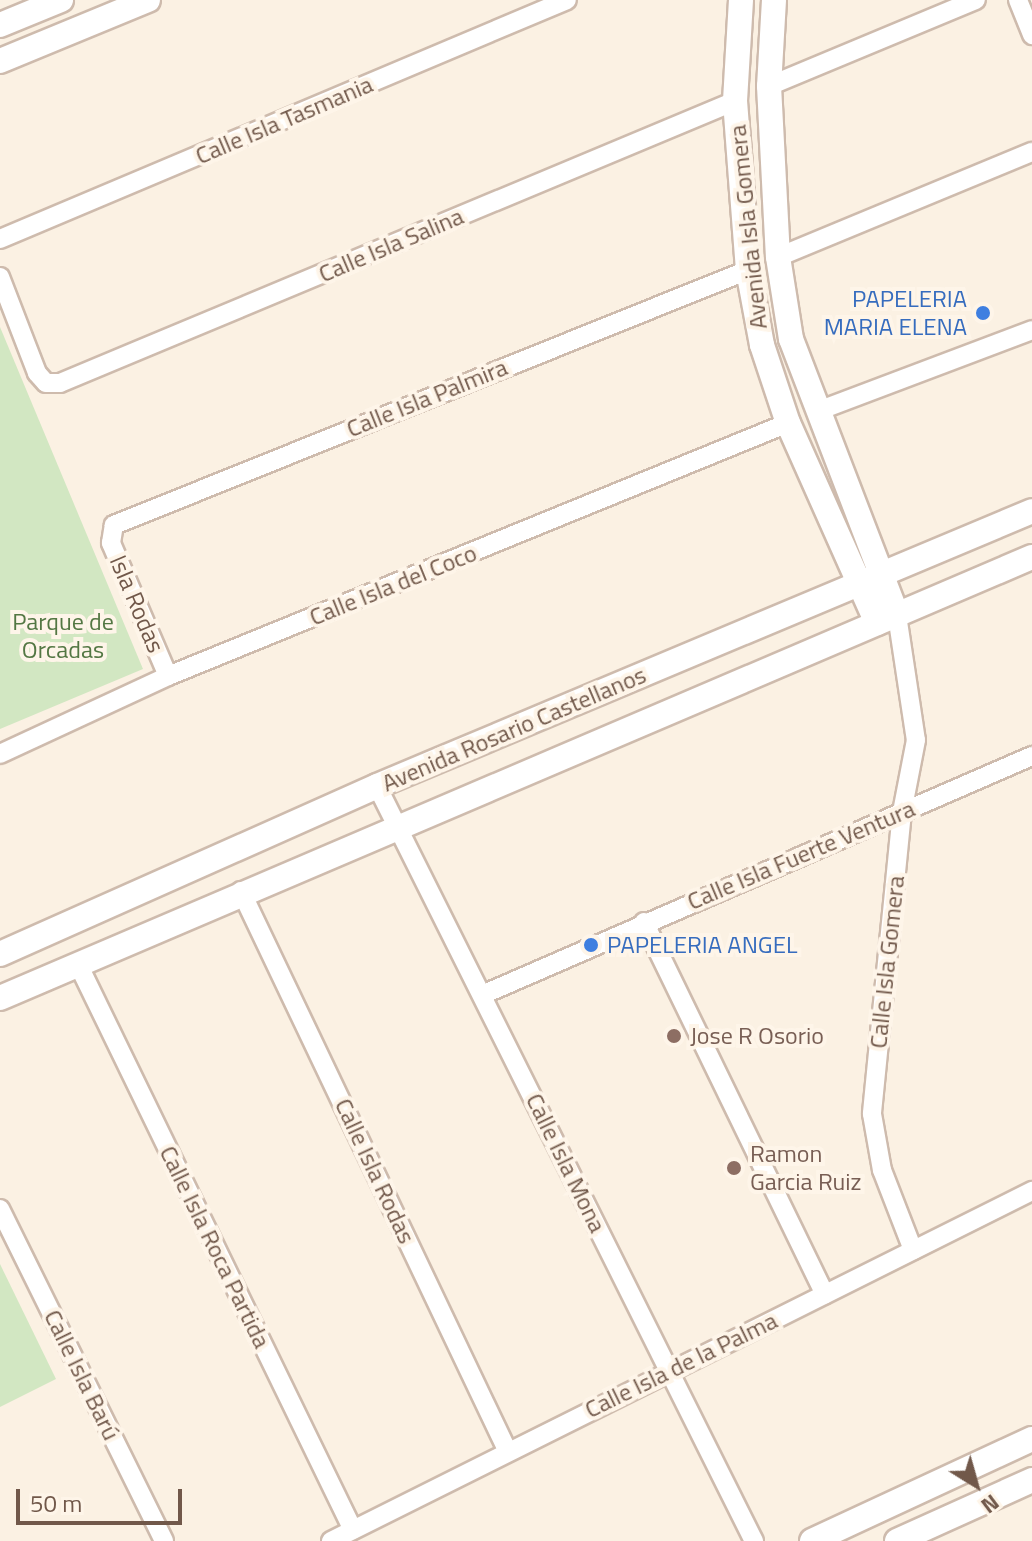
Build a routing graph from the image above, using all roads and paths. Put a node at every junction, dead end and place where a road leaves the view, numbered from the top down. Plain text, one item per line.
1 (61, 0) edge
2 (148, 0) edge
3 (567, 0) edge
4 (976, 0) edge
5 (1018, 0) edge
6 (773, 6) edge
7 (741, 7) edge
8 (0, 24) edge
9 (1032, 35) edge
10 (8, 58) edge
11 (769, 86) junction
12 (735, 101) junction
13 (1032, 152) edge
14 (0, 239) edge
15 (778, 257) junction
16 (748, 270) junction
17 (0, 277) edge
18 (1032, 330) edge
19 (791, 339) junction
20 (762, 345) junction
21 (818, 411) junction
22 (788, 423) junction
23 (1032, 511) edge
24 (110, 531) joint
25 (1032, 557) edge
26 (870, 580) junction
27 (887, 619) junction
28 (168, 676) junction
29 (0, 754) edge
30 (1032, 756) edge
31 (377, 786) junction
32 (902, 812) junction
33 (399, 825) junction
34 (241, 891) junction
35 (644, 922) junction
36 (0, 954) edge
37 (78, 964) junction
38 (482, 995) junction
39 (0, 998) edge
40 (1032, 1191) edge
41 (0, 1209) edge
42 (913, 1250) junction
43 (825, 1294) junction
44 (670, 1371) junction
45 (1032, 1439) edge
46 (508, 1452) junction
47 (1032, 1480) edge
48 (353, 1530) junction
49 (164, 1541) edge
50 (331, 1541) edge
51 (754, 1541) edge
52 (812, 1541) edge
53 (897, 1541) edge

1 - 8 street
2 - 10 street
3 - 14 street, Calle Isla Tasmania
4 - 11 street
5 - 9 street
6 - 7 street
6 - 11 street, Avenida Isla Gomera
7 - 12 street, Avenida Isla Gomera
8 - 10 street
11 - 15 street, Avenida Isla Gomera
12 - 16 street, Avenida Isla Gomera
12 - 17 street, Calle Isla Salina
13 - 15 street
15 - 19 street, Avenida Isla Gomera
16 - 20 street, Avenida Isla Gomera
16 - 24 street, Calle Isla Palmira
18 - 21 street
19 - 20 street
19 - 21 street, Avenida Isla Gomera
20 - 22 street, Avenida Isla Gomera
21 - 26 street, Avenida Isla Gomera
22 - 26 street, Avenida Isla Gomera
22 - 28 street, Calle Isla del Coco
23 - 26 street, Avenida Rosario Castellanos
24 - 28 street, Isla Rodas
25 - 27 street, Avenida Rosario Castellanos
26 - 27 street, Avenida Isla Gomera
26 - 31 street, Avenida Rosario Castellanos
27 - 32 street, Calle Isla Gomera
27 - 33 street, Avenida Rosario Castellanos
28 - 29 street, Calle Isla del Coco
30 - 32 street, Calle Isla Fuerte Ventura
31 - 33 street, Calle Isla Mona
31 - 36 street, Avenida Rosario Castellanos
32 - 35 street, Calle Isla Fuerte Ventura
32 - 42 street, Calle Isla Gomera
33 - 34 street, Avenida Rosario Castellanos
33 - 38 street, Calle Isla Mona
34 - 37 street, Avenida Rosario Castellanos
34 - 46 street, Calle Isla Rodas
35 - 38 street, Calle Isla Fuerte Ventura
35 - 43 street
37 - 39 street, Avenida Rosario Castellanos
37 - 48 street, Calle Isla Roca Partida
38 - 44 street, Calle Isla Mona
40 - 42 street, Calle Isla de la Palma
41 - 49 street, Calle Isla Barú
42 - 43 street, Calle Isla de la Palma
43 - 44 street, Calle Isla de la Palma
44 - 46 street, Calle Isla de la Palma
44 - 51 street, Calle Isla Mona
45 - 52 street
46 - 48 street, Calle Isla de la Palma
47 - 53 street
48 - 50 street, Calle Isla de la Palma

